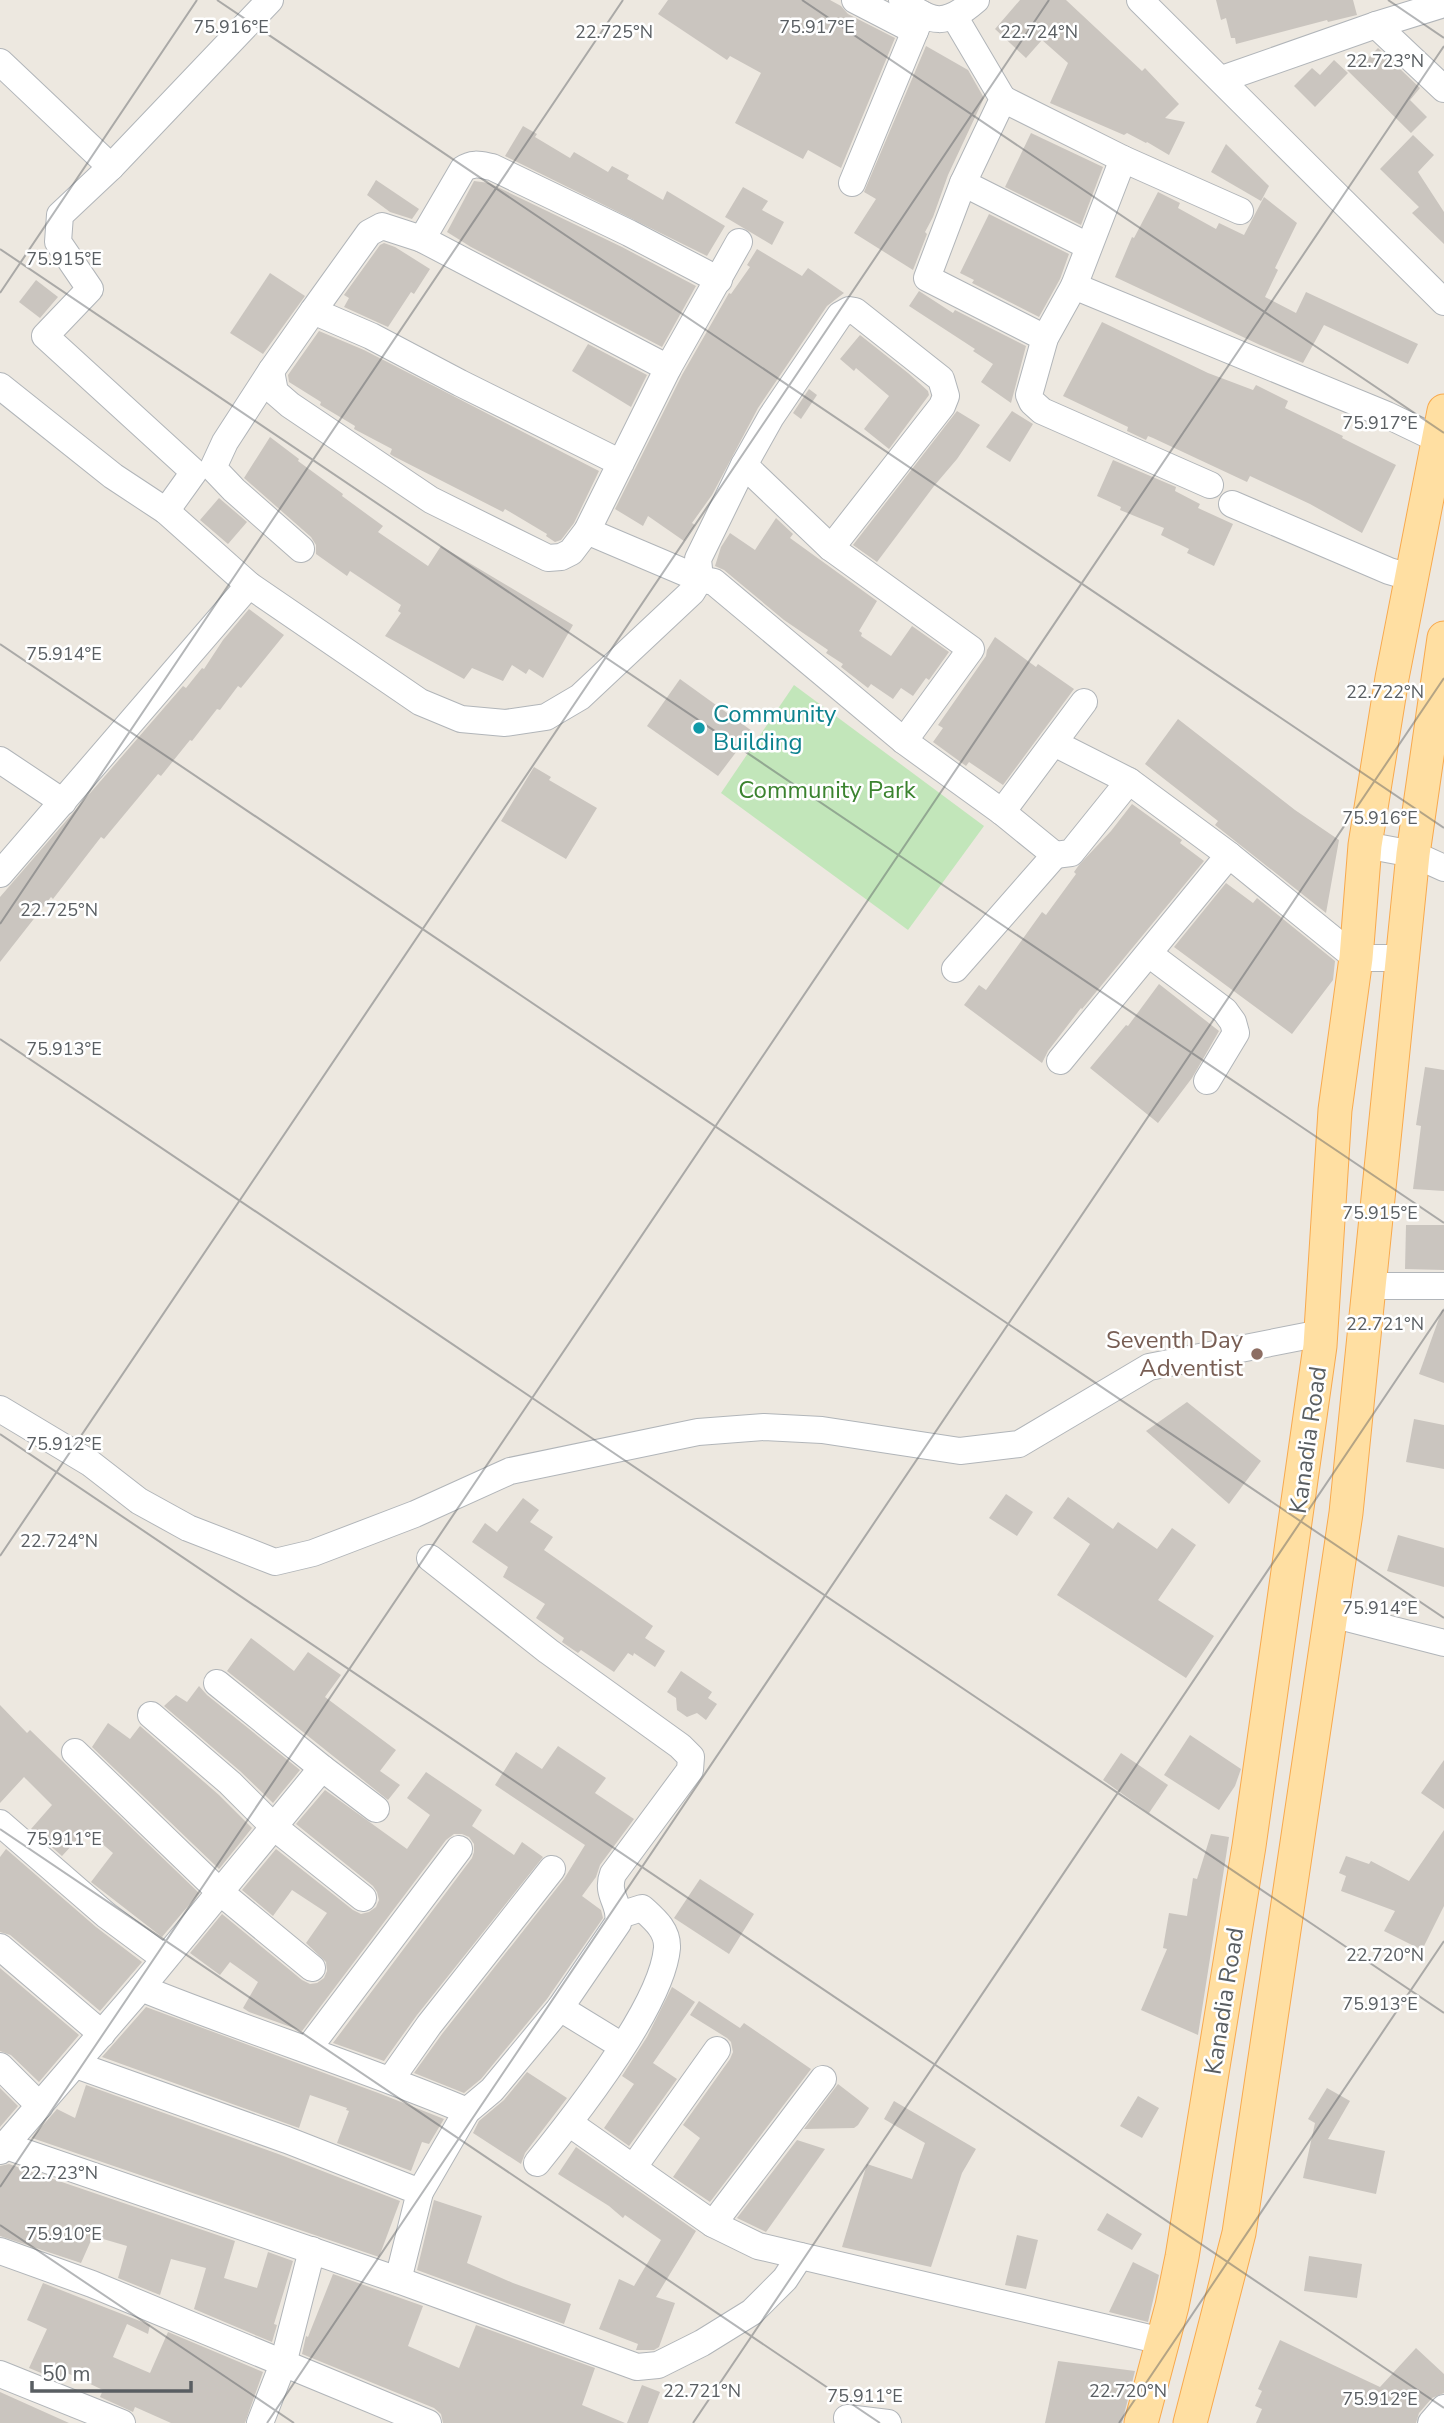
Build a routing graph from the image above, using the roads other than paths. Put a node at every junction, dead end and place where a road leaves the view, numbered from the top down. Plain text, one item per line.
1 (270, 0) edge
2 (855, 0) edge
3 (975, 0) edge
4 (1140, 0) edge
5 (1444, 4) edge
6 (913, 15) edge
7 (954, 16) junction
8 (1376, 25) junction
9 (0, 62) edge
10 (1222, 79) junction
11 (1444, 89) edge
12 (1003, 99) junction
13 (1123, 159) junction
14 (111, 167) junction
15 (852, 183) dead end
16 (963, 183) junction
17 (1240, 212) dead end
18 (422, 239) junction
19 (739, 242) dead end
20 (1088, 246) junction
21 (719, 280) junction
22 (1074, 286) junction
23 (1444, 299) edge
24 (313, 311) junction
25 (1045, 338) junction
26 (668, 368) junction
27 (271, 371) junction
28 (0, 386) edge
29 (1442, 420) edge
30 (621, 463) junction
31 (744, 466) junction
32 (1210, 485) dead end
33 (1231, 504) dead end
34 (166, 511) junction
35 (587, 531) junction
36 (831, 548) junction
37 (300, 549) dead end
38 (1413, 578) junction
39 (700, 579) junction
40 (249, 585) junction
41 (1444, 638) edge
42 (1392, 678) junction
43 (1437, 687) junction
44 (1084, 702) dead end
45 (904, 741) junction
46 (1054, 743) junction
47 (0, 760) edge
48 (1129, 781) junction
49 (63, 802) junction
50 (1002, 812) junction
51 (1365, 845) junction
52 (1413, 854) junction
53 (1055, 855) junction
54 (1229, 855) junction
55 (1444, 867) edge
56 (0, 874) edge
57 (1149, 954) junction
58 (1356, 958) junction
59 (1402, 958) junction
60 (955, 968) dead end
61 (1060, 1061) dead end
62 (1207, 1081) dead end
63 (1368, 1286) junction
64 (1444, 1286) edge
65 (1321, 1333) junction
66 (0, 1409) edge
67 (430, 1558) dead end
68 (1331, 1614) junction
69 (1444, 1643) edge
70 (217, 1682) dead end
71 (151, 1715) dead end
72 (75, 1752) dead end
73 (322, 1768) junction
74 (376, 1809) dead end
75 (0, 1823) edge
76 (274, 1827) junction
77 (1250, 1846) junction
78 (459, 1849) dead end
79 (1294, 1853) junction
80 (552, 1868) dead end
81 (220, 1892) junction
82 (363, 1898) dead end
83 (620, 1914) junction
84 (0, 1947) edge
85 (164, 1958) junction
86 (312, 1968) dead end
87 (141, 1988) junction
88 (560, 2007) junction
89 (102, 2034) junction
90 (622, 2046) junction
91 (308, 2049) junction
92 (717, 2050) dead end
93 (76, 2065) junction
94 (0, 2066) edge
95 (391, 2079) junction
96 (823, 2079) dead end
97 (40, 2106) junction
98 (467, 2111) junction
99 (569, 2123) junction
100 (3, 2149) edge
101 (537, 2163) dead end
102 (633, 2168) junction
103 (420, 2192) junction
104 (713, 2224) junction
105 (312, 2250) junction
106 (0, 2251) edge
107 (800, 2256) junction
108 (398, 2280) junction
109 (1172, 2306) junction
110 (1218, 2316) junction
111 (1162, 2341) junction
112 (283, 2364) junction
113 (0, 2374) edge
114 (1444, 2408) edge
115 (847, 2418) dead end
116 (122, 2423) edge
117 (260, 2423) edge
118 (428, 2423) edge
119 (888, 2423) edge
120 (1141, 2423) edge
121 (1190, 2423) edge
122 (1431, 2423) edge

1 - 14 street
2 - 6 street
3 - 7 street
4 - 10 street
5 - 8 street
6 - 7 street
6 - 15 street
7 - 12 street
8 - 10 street
8 - 11 street
9 - 14 street
10 - 23 street
12 - 13 street
12 - 16 street
13 - 17 street
13 - 20 street
14 - 34 street
16 - 20 street
16 - 25 street
18 - 21 street
18 - 24 street
18 - 26 street
19 - 21 street
20 - 22 street
21 - 26 street
22 - 25 street
22 - 29 street
24 - 27 street
24 - 30 street
25 - 32 street
26 - 30 street
27 - 35 street
27 - 37 street
28 - 34 street
29 - 38 main road, Kanadia Road
30 - 35 street
31 - 36 street
31 - 36 street
31 - 39 street
33 - 38 street
34 - 40 street
35 - 39 street
36 - 45 street
38 - 42 main road, Kanadia Road
39 - 40 street
39 - 45 street
40 - 49 street
41 - 43 main road, Kanadia Road
42 - 43 main road
42 - 51 main road, Kanadia Road
43 - 52 main road, Kanadia Road
44 - 46 street
45 - 50 street
46 - 48 street
46 - 50 street
47 - 49 street
48 - 53 street
48 - 54 street
49 - 56 street
50 - 53 street
51 - 52 street
51 - 58 main road, Kanadia Road
52 - 55 street
52 - 59 main road, Kanadia Road
53 - 60 street
54 - 57 street
54 - 58 street
57 - 61 street
57 - 62 street
58 - 59 street
58 - 65 main road, Kanadia Road
59 - 63 main road, Kanadia Road
63 - 64 street
63 - 68 main road, Kanadia Road
65 - 66 street
65 - 77 main road, Kanadia Road
67 - 83 street
68 - 69 street
68 - 79 main road, Kanadia Road
70 - 73 street
71 - 76 street
72 - 81 street
73 - 74 street
73 - 76 street
75 - 85 street
76 - 81 street
76 - 82 street
77 - 79 main road
77 - 109 main road, Kanadia Road
78 - 91 street
79 - 110 main road, Kanadia Road
80 - 95 street
81 - 85 street
81 - 86 street
83 - 88 street
83 - 90 street
84 - 89 street
85 - 87 street
87 - 89 street
87 - 91 street
88 - 90 street
88 - 98 street
89 - 93 street
90 - 99 street
91 - 95 street
92 - 102 street
93 - 97 street
93 - 103 street
94 - 97 street
95 - 98 street
96 - 104 street
97 - 100 street
98 - 103 street
99 - 101 street
99 - 102 street
100 - 105 street
102 - 104 street
103 - 108 street
104 - 107 street
105 - 108 street
105 - 112 street
106 - 112 street
107 - 108 street
107 - 111 street
109 - 110 main road
109 - 111 main road, Kanadia Road
110 - 121 main road, Kanadia Road
111 - 120 main road, Kanadia Road
112 - 117 street
112 - 118 street
113 - 116 street
114 - 122 street
115 - 119 street

